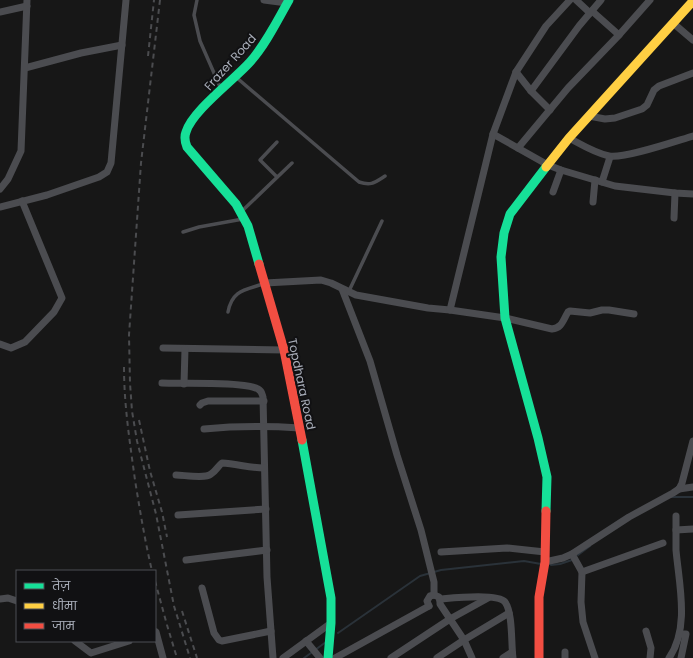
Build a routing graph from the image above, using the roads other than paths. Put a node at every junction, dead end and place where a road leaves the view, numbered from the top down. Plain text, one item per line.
1 (126, 0) edge
2 (197, 0) edge
3 (264, 0) edge
4 (570, 0) edge
5 (576, 0) edge
6 (601, 0) edge
7 (650, 0) edge
8 (288, 1) edge
9 (692, 2) edge
10 (27, 3) edge
11 (0, 12) edge
12 (591, 12) junction
13 (673, 23) junction
14 (619, 35) junction
15 (693, 40) edge
16 (122, 45) junction
17 (25, 68) junction
18 (516, 72) junction
19 (693, 73) edge
20 (235, 77) junction
21 (222, 90) junction
22 (531, 91) junction
23 (550, 110) junction
24 (589, 116) junction
25 (493, 134) junction
26 (693, 136) edge
27 (185, 138) joint
28 (569, 138) junction
29 (277, 142) dead end
30 (518, 148) junction
31 (610, 156) junction
32 (292, 163) dead end
33 (548, 165) junction
34 (561, 170) junction
35 (385, 176) dead end
36 (277, 177) junction
37 (599, 181) junction
38 (0, 189) edge
39 (554, 192) dead end
40 (675, 193) junction
41 (693, 194) edge
42 (22, 201) junction
43 (593, 202) dead end
44 (0, 207) edge
45 (242, 216) junction
46 (674, 218) dead end
47 (382, 221) dead end
48 (183, 232) dead end
49 (265, 283) junction
50 (345, 290) junction
51 (450, 310) junction
52 (228, 312) dead end
53 (634, 314) dead end
54 (505, 318) junction
55 (0, 344) edge
56 (163, 348) dead end
57 (185, 349) junction
58 (284, 350) junction
59 (162, 383) dead end
60 (184, 384) junction
61 (264, 401) junction
62 (200, 405) dead end
63 (265, 426) junction
64 (300, 428) junction
65 (204, 429) dead end
66 (693, 441) edge
67 (692, 450) edge
68 (264, 468) junction
69 (176, 475) dead end
70 (693, 487) edge
71 (679, 489) junction
72 (266, 509) junction
73 (178, 515) dead end
74 (676, 516) dead end
75 (693, 529) edge
76 (676, 530) junction
77 (663, 543) dead end
78 (267, 550) junction
79 (441, 552) dead end
80 (572, 554) junction
81 (545, 557) junction
82 (186, 560) dead end
83 (582, 572) junction
84 (202, 588) dead end
85 (489, 598) junction
86 (0, 599) edge
87 (438, 600) junction
88 (16, 601) edge
89 (429, 606) junction
90 (509, 613) junction
91 (450, 619) junction
92 (331, 624) junction
93 (271, 631) junction
94 (646, 631) dead end
95 (156, 632) edge
96 (686, 634) edge
97 (464, 640) junction
98 (306, 641) junction
99 (76, 642) edge
100 (126, 642) edge
101 (91, 653) junction
102 (513, 655) edge
103 (84, 658) edge
104 (163, 658) edge
105 (273, 658) edge
106 (283, 658) edge
107 (322, 658) edge
108 (335, 658) edge
109 (391, 658) edge
110 (437, 658) edge
111 (472, 658) edge
112 (503, 658) edge
113 (539, 658) edge
114 (595, 658) edge
115 (650, 658) edge
116 (669, 658) edge
117 (681, 658) edge

1 - 16 street
2 - 21 lane
3 - 8 street
4 - 18 street
5 - 12 street
6 - 12 street
7 - 14 street
8 - 20 street, Frazer Road
9 - 13 street
10 - 11 street
10 - 17 street
12 - 14 street
12 - 22 street
13 - 15 street
13 - 24 street
14 - 23 street
16 - 17 street
16 - 42 street
17 - 38 street
18 - 22 street
18 - 25 street
19 - 24 street
20 - 21 street, Frazer Road
20 - 35 lane
21 - 27 street, Frazer Road
22 - 23 street
23 - 30 street
24 - 28 street
25 - 30 street
25 - 51 street
26 - 31 street
27 - 45 street, Topdhara Road
28 - 31 street
28 - 33 street
29 - 36 lane
30 - 33 street
31 - 37 street
32 - 36 lane
33 - 34 street
33 - 54 street
34 - 37 street
34 - 39 street
36 - 45 lane
37 - 40 street
37 - 43 street
40 - 41 street
40 - 46 street
42 - 44 street
42 - 55 street
45 - 48 lane
45 - 49 street, Topdhara Road
47 - 50 lane
49 - 50 street
49 - 52 lane
49 - 58 street, Topdhara Road
50 - 51 street
50 - 87 street
51 - 54 street
53 - 54 street
54 - 81 street
56 - 57 street
57 - 58 street
57 - 60 street
58 - 64 street, Topdhara Road
59 - 60 street
60 - 61 street
61 - 62 street
61 - 63 street
63 - 64 street
63 - 65 street
63 - 68 street
64 - 92 street, Topdhara Road
66 - 67 street
67 - 71 street
68 - 69 street
68 - 72 street
70 - 71 street
71 - 80 street
72 - 73 street
72 - 78 street
74 - 76 street
75 - 76 street
76 - 96 street
77 - 83 street
78 - 82 street
78 - 93 street
79 - 81 street
80 - 81 street
80 - 83 street
81 - 113 street
83 - 114 street
84 - 93 street
85 - 87 street
85 - 90 street
85 - 91 street
86 - 88 street
87 - 89 street
87 - 89 street
87 - 91 street
89 - 108 street
90 - 97 street
90 - 102 street
91 - 97 street
91 - 109 street
92 - 98 street
92 - 107 street, Topdhara Road
93 - 105 street
94 - 115 street
95 - 104 street
96 - 116 street
96 - 117 street
97 - 110 street
97 - 111 street
98 - 106 street
98 - 107 street
99 - 101 street
100 - 101 street
101 - 103 street
102 - 112 street

